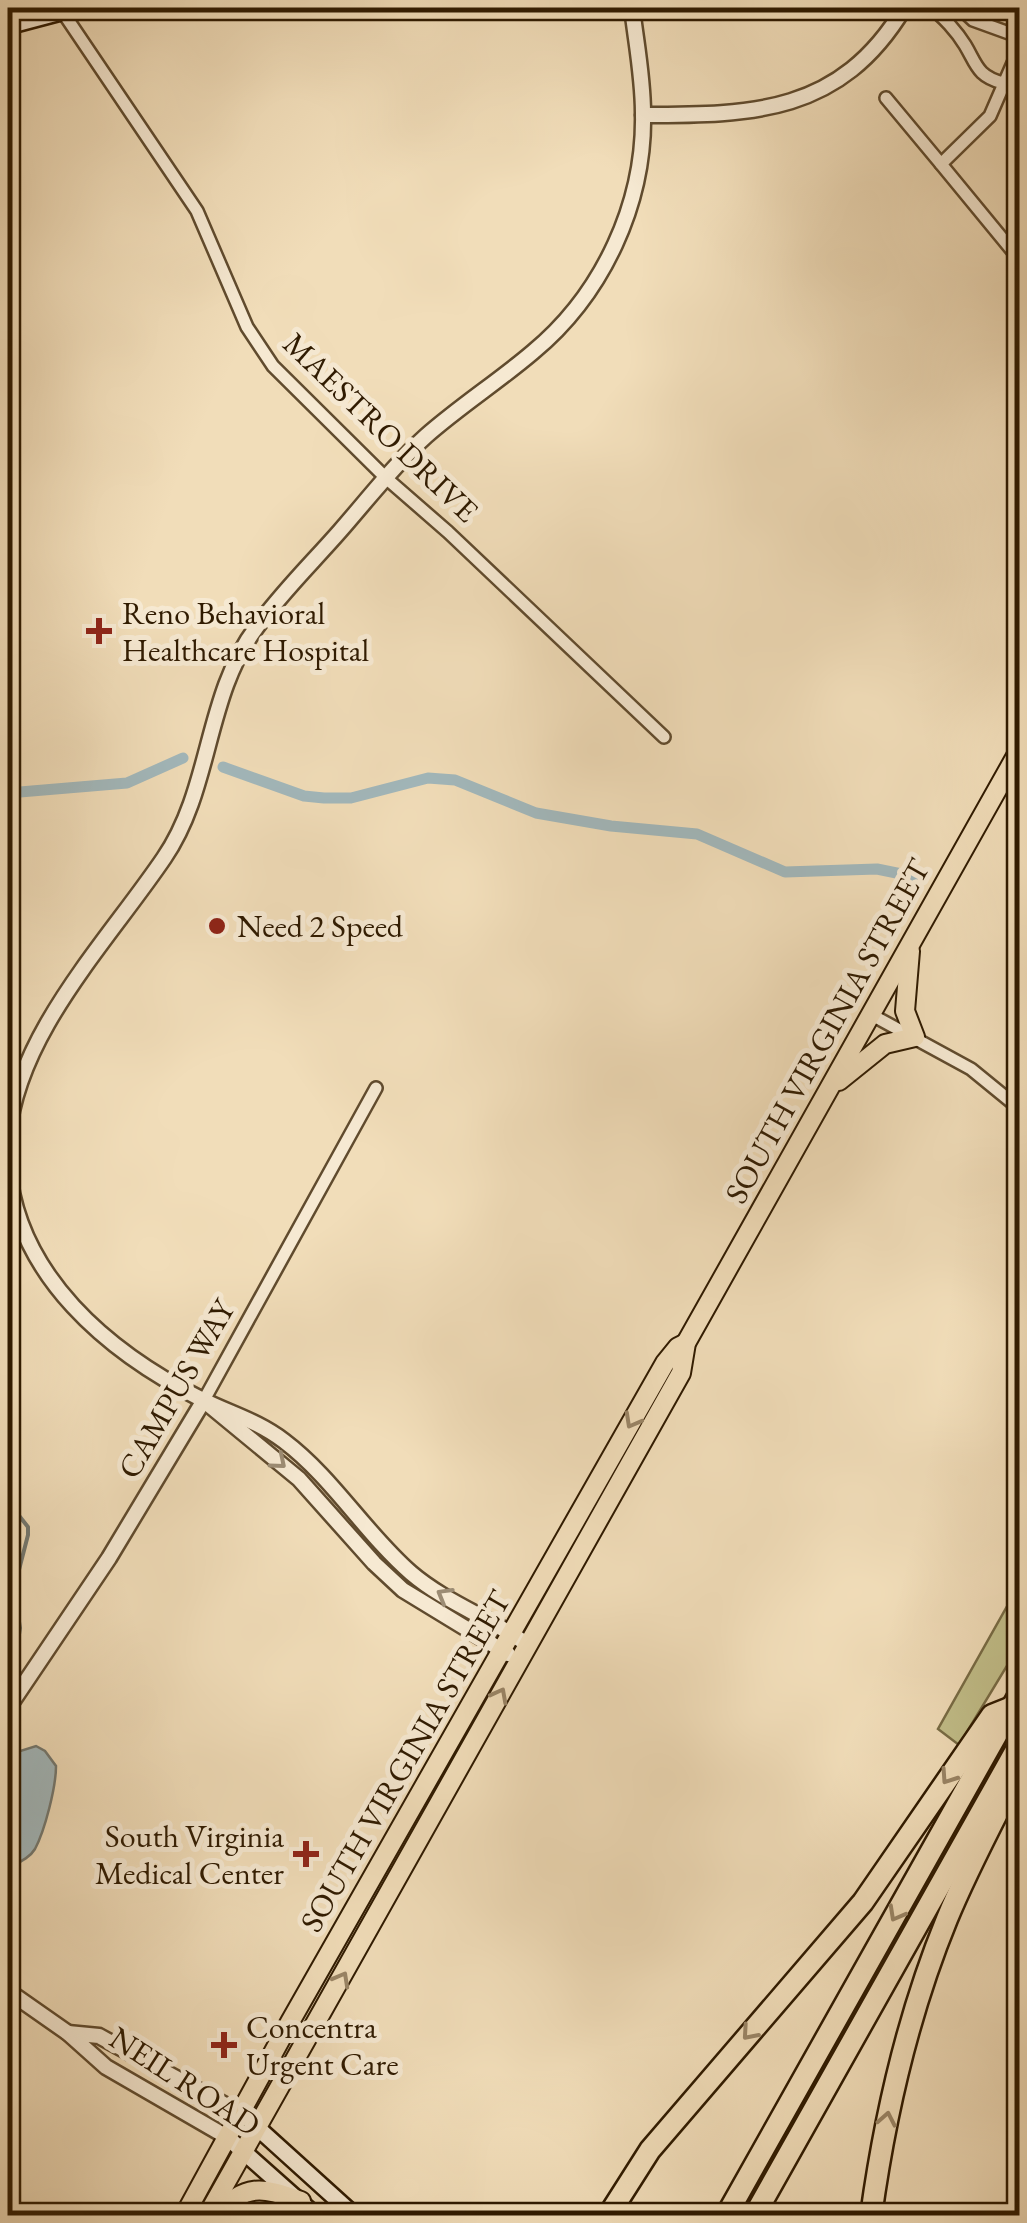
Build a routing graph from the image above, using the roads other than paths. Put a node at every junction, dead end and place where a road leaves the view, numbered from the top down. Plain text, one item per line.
1 (632, 8) edge
2 (904, 8) edge
3 (932, 8) edge
4 (960, 8) edge
5 (66, 9) edge
6 (8, 26) edge
7 (1020, 37) edge
8 (1020, 47) edge
9 (1004, 84) junction
10 (886, 98) dead end
11 (644, 115) junction
12 (942, 164) junction
13 (1020, 260) edge
14 (386, 478) junction
15 (664, 736) dead end
16 (1020, 749) edge
17 (911, 942) junction
18 (870, 1014) junction
19 (915, 1037) junction
20 (376, 1088) dead end
21 (831, 1088) junction
22 (1020, 1109) edge
23 (8, 1137) edge
24 (8, 1164) edge
25 (686, 1343) junction
26 (204, 1400) junction
27 (512, 1633) junction
28 (501, 1650) junction
29 (523, 1653) junction
30 (1016, 1700) edge
31 (8, 1708) edge
32 (1020, 1743) edge
33 (1020, 1770) edge
34 (8, 1991) edge
35 (68, 2033) junction
36 (240, 2113) junction
37 (258, 2126) junction
38 (227, 2136) junction
39 (244, 2150) junction
40 (300, 2201) junction
41 (184, 2216) edge
42 (211, 2216) edge
43 (316, 2216) edge
44 (354, 2216) edge
45 (608, 2216) edge
46 (726, 2216) edge
47 (754, 2216) edge
48 (871, 2216) edge

1 - 11 street
2 - 11 street
3 - 9 street
4 - 7 street
5 - 6 main road
5 - 14 street, MAESTRO DRIVE
8 - 9 street
9 - 12 street
10 - 12 street
11 - 14 street
12 - 13 street
14 - 15 street, MAESTRO DRIVE
14 - 23 street
16 - 17 main road, SOUTH VIRGINIA STREET
17 - 18 main road, SOUTH VIRGINIA STREET
17 - 19 main road
18 - 19 street
18 - 21 main road, SOUTH VIRGINIA STREET
19 - 21 main road
19 - 22 street
20 - 26 street, CAMPUS WAY
21 - 25 main road, SOUTH VIRGINIA STREET
24 - 26 street
25 -> 27 main road, SOUTH VIRGINIA STREET
25 - 29 main road, SOUTH VIRGINIA STREET
27 -> 26 street
26 -> 28 street
26 - 31 street, CAMPUS WAY
27 - 28 main road, SOUTH VIRGINIA STREET
27 - 29 street
28 - 29 street
28 - 36 main road, SOUTH VIRGINIA STREET
37 -> 29 main road, SOUTH VIRGINIA STREET
30 -> 45 highway
30 -> 46 highway
32 - 47 highway
48 -> 33 highway
34 - 35 street, NEIL ROAD
35 - 36 street, NEIL ROAD
35 - 38 street, NEIL ROAD
36 - 37 main road, NEIL ROAD
36 - 38 main road, SOUTH VIRGINIA STREET
37 - 39 main road, SOUTH VIRGINIA STREET
37 - 44 main road, NEIL ROAD
38 - 39 main road, NEIL ROAD
38 - 41 main road, SOUTH VIRGINIA STREET
39 - 40 main road, NEIL ROAD
39 - 42 main road, SOUTH VIRGINIA STREET
40 - 42 main road
40 - 43 main road, NEIL ROAD

